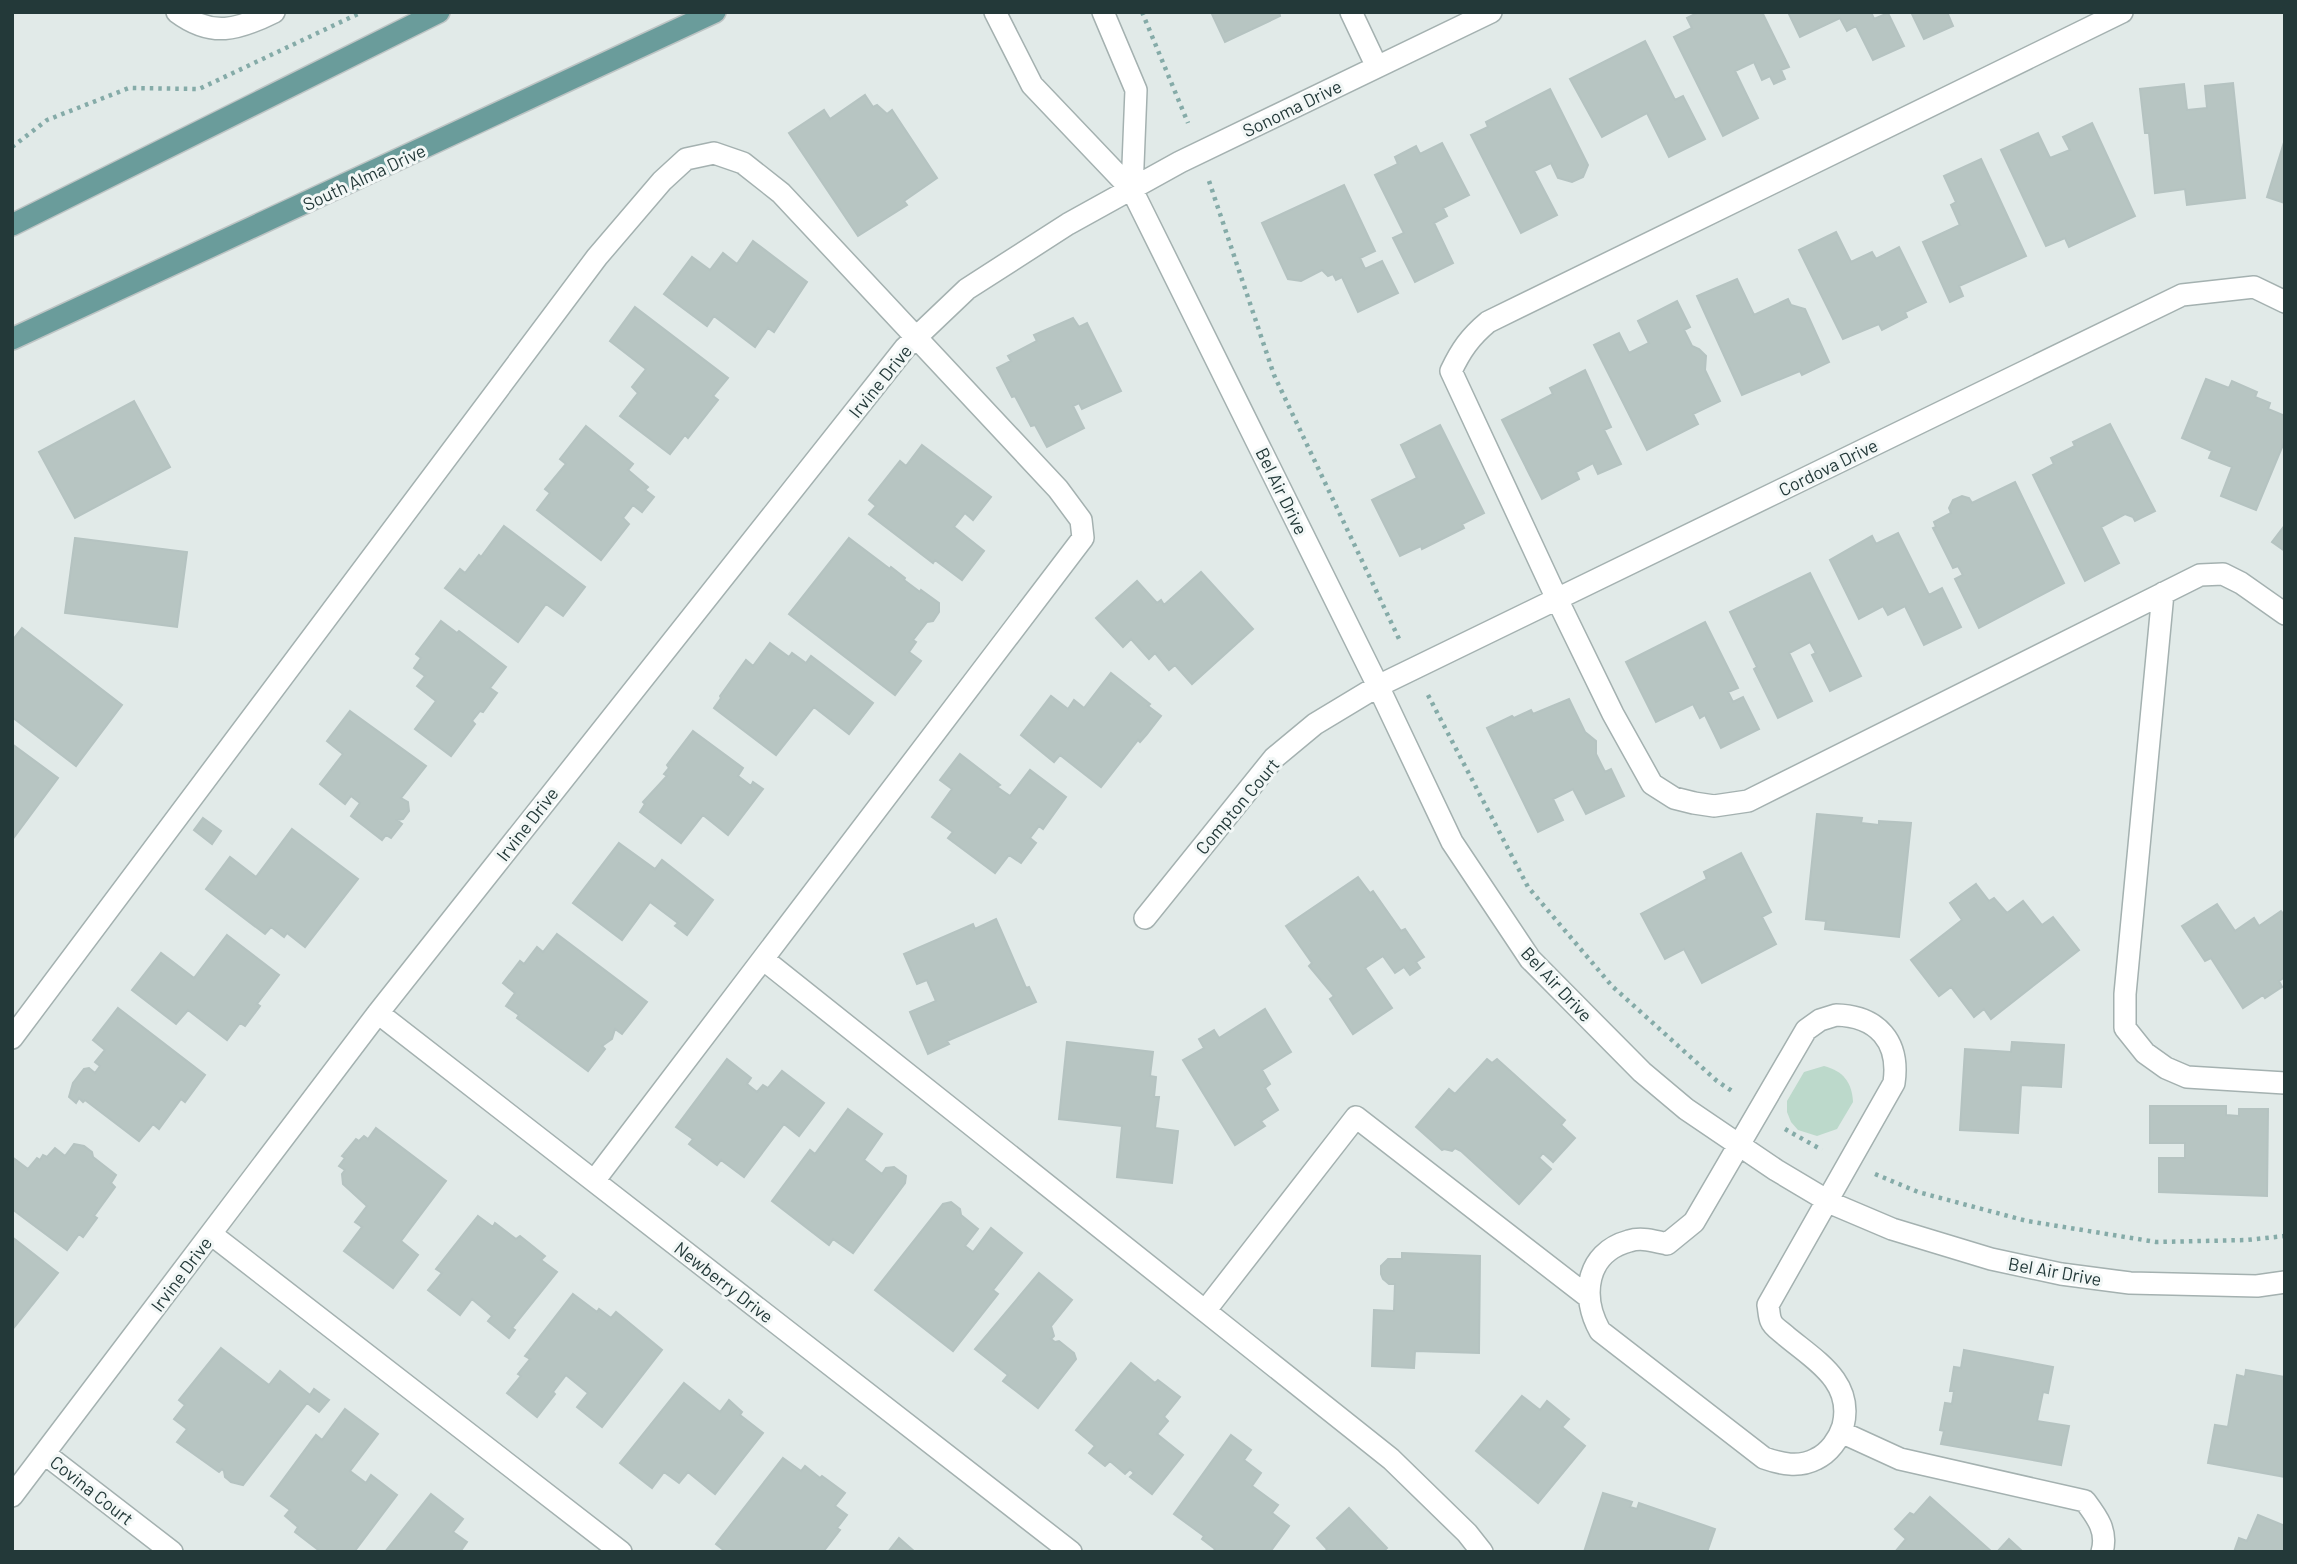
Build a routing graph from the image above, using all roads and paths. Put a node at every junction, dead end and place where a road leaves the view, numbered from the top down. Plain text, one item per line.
1 (177, 12) edge
2 (274, 12) edge
3 (362, 12) edge
4 (439, 12) edge
5 (715, 12) edge
6 (995, 12) edge
7 (1103, 12) edge
8 (1142, 12) edge
9 (1351, 12) edge
10 (1491, 12) edge
11 (2122, 12) edge
12 (1377, 67) junction
13 (12, 147) edge
14 (1199, 153) junction
15 (1132, 190) junction
16 (1096, 208) joint
17 (12, 225) edge
18 (2285, 302) edge
19 (917, 336) junction
20 (12, 339) edge
21 (2163, 593) junction
22 (1557, 599) junction
23 (2285, 614) edge
24 (1414, 668) junction
25 (1378, 686) junction
26 (1145, 918) dead end
27 (763, 959) junction
28 (378, 1013) junction
29 (12, 1038) edge
30 (2285, 1083) edge
31 (1759, 1109) junction
32 (1738, 1146) junction
33 (1848, 1163) junction
34 (594, 1181) junction
35 (1827, 1200) junction
36 (211, 1234) junction
37 (2285, 1236) edge
38 (2285, 1282) edge
39 (1587, 1296) junction
40 (1205, 1311) junction
41 (1841, 1432) junction
42 (45, 1454) junction
43 (12, 1496) edge
44 (172, 1552) edge
45 (621, 1552) edge
46 (1071, 1552) edge
47 (1482, 1552) edge
48 (2102, 1552) edge

1 - 2 street
3 - 13 path
4 - 17 main road
5 - 20 main road, South Alma Drive
6 - 15 street, Bel Air Drive
7 - 15 street, Bel Air Drive
8 - 14 path
9 - 12 street
10 - 12 street, Sonoma Drive
11 - 22 street
12 - 14 street, Sonoma Drive
14 - 15 street, Sonoma Drive
14 - 24 path
15 - 16 street, Sonoma Drive
15 - 25 street, Bel Air Drive
16 - 19 street, Irvine Drive
18 - 22 street, Cordova Drive
19 - 27 street
19 - 28 street, Irvine Drive
19 - 29 street
21 - 22 street
21 - 23 street
21 - 30 street
22 - 24 street, Cordova Drive
24 - 25 street, Cordova Drive
24 - 31 path
25 - 26 street, Compton Court
25 - 32 street, Bel Air Drive
27 - 34 street
27 - 40 street
28 - 34 street, Newberry Drive
28 - 36 street, Irvine Drive
31 - 32 street
31 - 33 path
31 - 33 street
32 - 35 street, Bel Air Drive
32 - 39 street
33 - 35 street
33 - 37 path
34 - 46 street, Newberry Drive
35 - 38 street, Bel Air Drive
35 - 41 street
36 - 42 street, Irvine Drive
36 - 45 street
39 - 40 street
39 - 41 street
40 - 47 street
41 - 48 street
42 - 43 street, Irvine Drive
42 - 44 street, Covina Court

